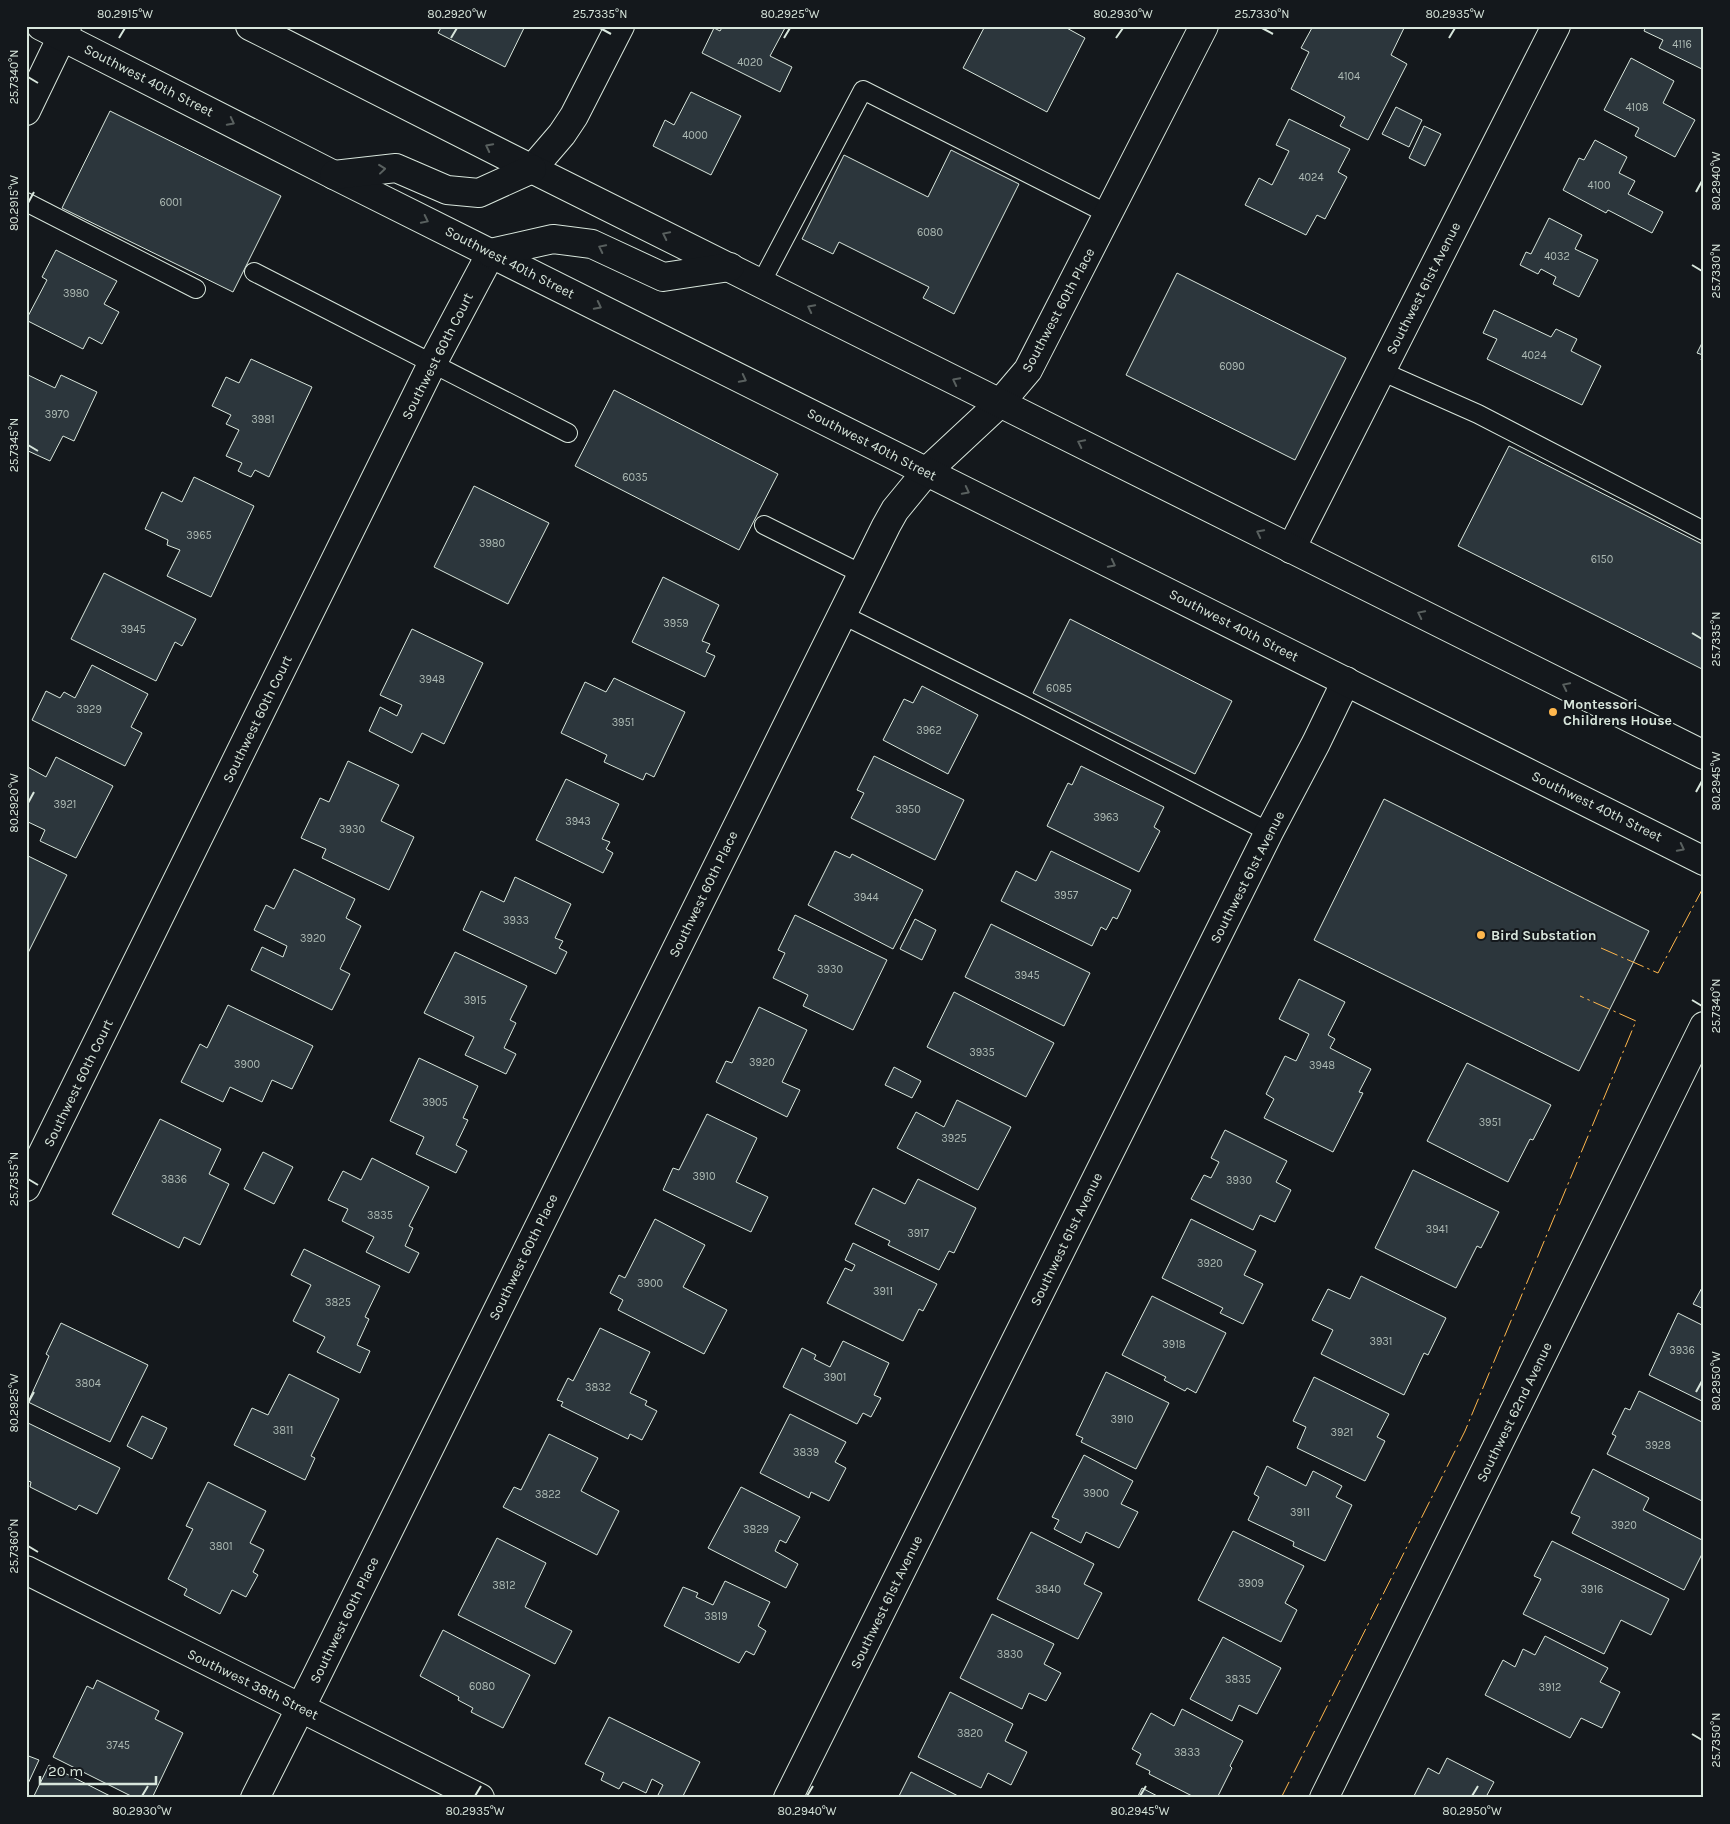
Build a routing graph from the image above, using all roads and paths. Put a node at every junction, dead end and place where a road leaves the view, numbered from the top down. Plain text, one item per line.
1 (250, 26) edge
2 (620, 26) edge
3 (1204, 26) edge
4 (1556, 26) edge
5 (57, 30) edge
6 (26, 111) edge
7 (532, 169) junction
8 (334, 174) junction
9 (26, 202) edge
10 (1108, 214) junction
11 (491, 253) junction
12 (730, 267) junction
13 (254, 272) dead end
14 (761, 283) junction
15 (196, 289) dead end
16 (432, 364) junction
17 (1381, 371) junction
18 (1000, 403) junction
19 (568, 433) dead end
20 (927, 471) junction
21 (764, 525) dead end
22 (1704, 530) edge
23 (1291, 549) junction
24 (862, 574) junction
25 (842, 614) junction
26 (1346, 681) junction
27 (1704, 755) edge
28 (1269, 832) junction
29 (1704, 860) edge
30 (1704, 1026) edge
31 (26, 1188) edge
32 (26, 1570) edge
33 (301, 1708) junction
34 (255, 1798) edge
35 (480, 1798) edge
36 (788, 1798) edge
37 (1324, 1798) edge

7 -> 1 street
2 - 7 street
3 - 10 street, Southwest 60th Place
4 - 17 street, Southwest 61st Avenue
5 - 6 street
5 -> 8 street, Southwest 40th Street
8 -> 7 street
12 -> 7 street
8 -> 11 street, Southwest 40th Street
9 - 15 lane
10 - 14 lane
10 - 18 street, Southwest 60th Place
12 -> 11 street
11 - 16 street, Southwest 60th Court
11 -> 20 street, Southwest 40th Street
12 - 14 street
13 - 16 lane
18 -> 14 street
16 - 19 lane
16 - 31 street, Southwest 60th Court
17 - 22 lane
17 - 23 street, Southwest 61st Avenue
18 - 20 street, Southwest 60th Place
23 -> 18 street
20 - 24 street, Southwest 60th Place
20 -> 26 street, Southwest 40th Street
21 - 24 lane
27 -> 23 street
24 - 25 street, Southwest 60th Place
25 - 28 lane
25 - 33 street, Southwest 60th Place
26 - 28 street, Southwest 61st Avenue
26 -> 29 street, Southwest 40th Street
28 - 36 street, Southwest 61st Avenue
30 - 37 street, Southwest 62nd Avenue
32 - 33 street, Southwest 38th Street
33 - 34 street, Southwest 60th Place
33 - 35 street, Southwest 38th Street

